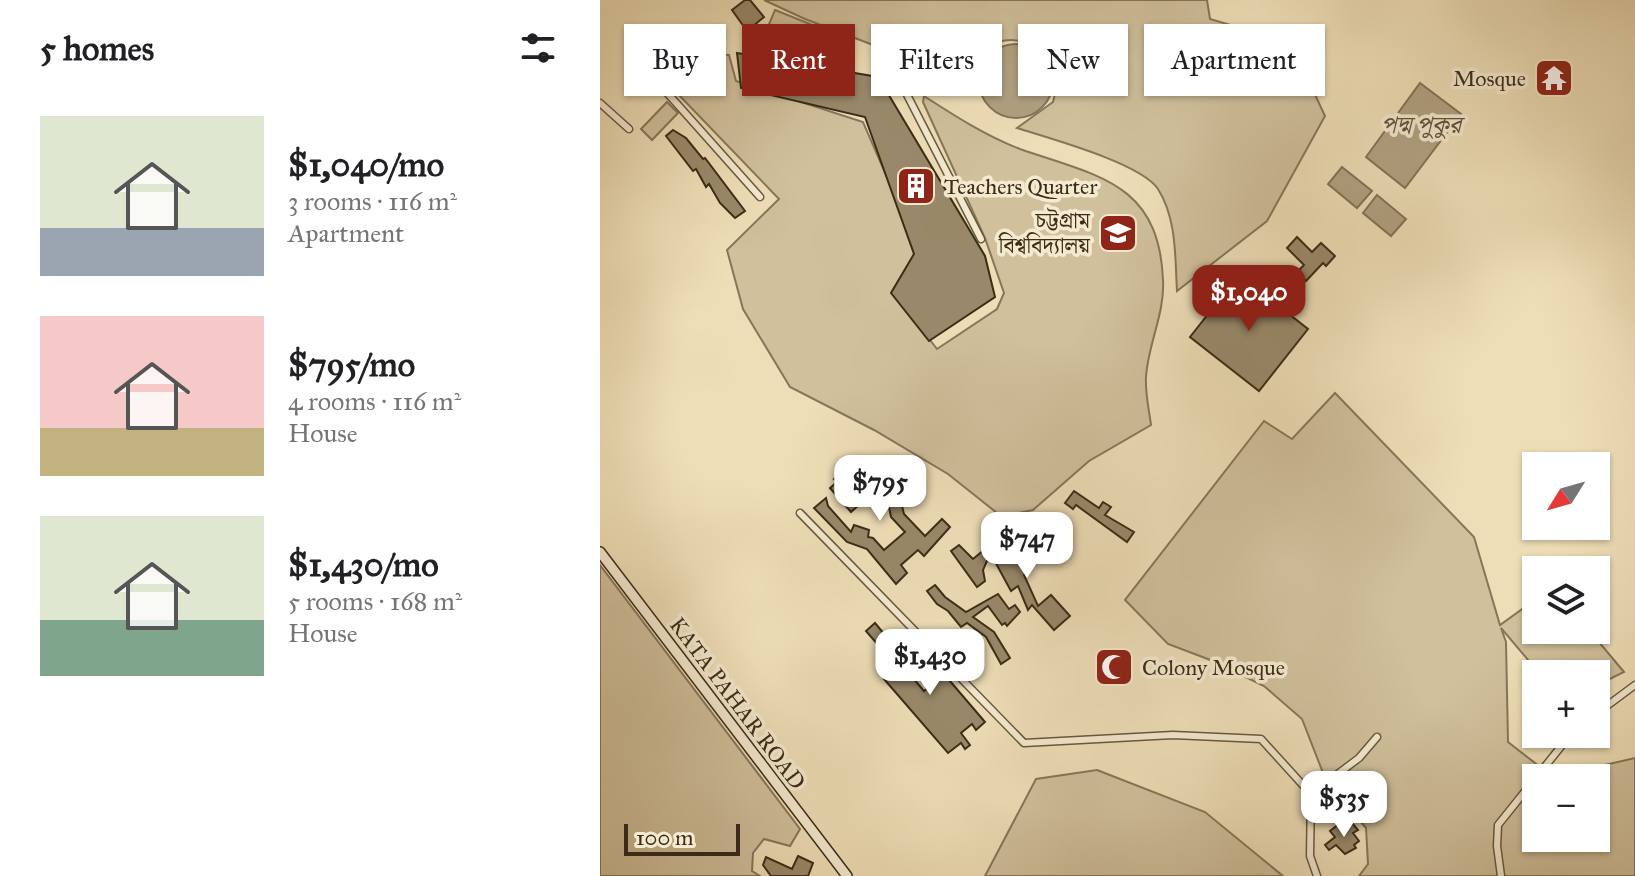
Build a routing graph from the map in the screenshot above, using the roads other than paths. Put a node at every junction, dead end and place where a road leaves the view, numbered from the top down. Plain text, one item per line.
1 (670, 96) edge
2 (908, 96) edge
3 (600, 103) edge
4 (629, 129) dead end
5 (760, 197) dead end
6 (981, 239) dead end
7 (800, 513) dead end
8 (600, 552) edge
9 (1635, 685) edge
10 (1610, 704) edge
11 (1377, 737) dead end
12 (1560, 748) edge
13 (1311, 794) junction
14 (847, 876) edge
15 (1317, 876) edge
16 (1501, 876) edge

1 - 5 street
2 - 6 street
3 - 4 street
7 - 13 street
8 - 14 street, KATA PAHAR ROAD
9 - 10 street
11 - 13 street
12 - 16 street
13 - 15 street

